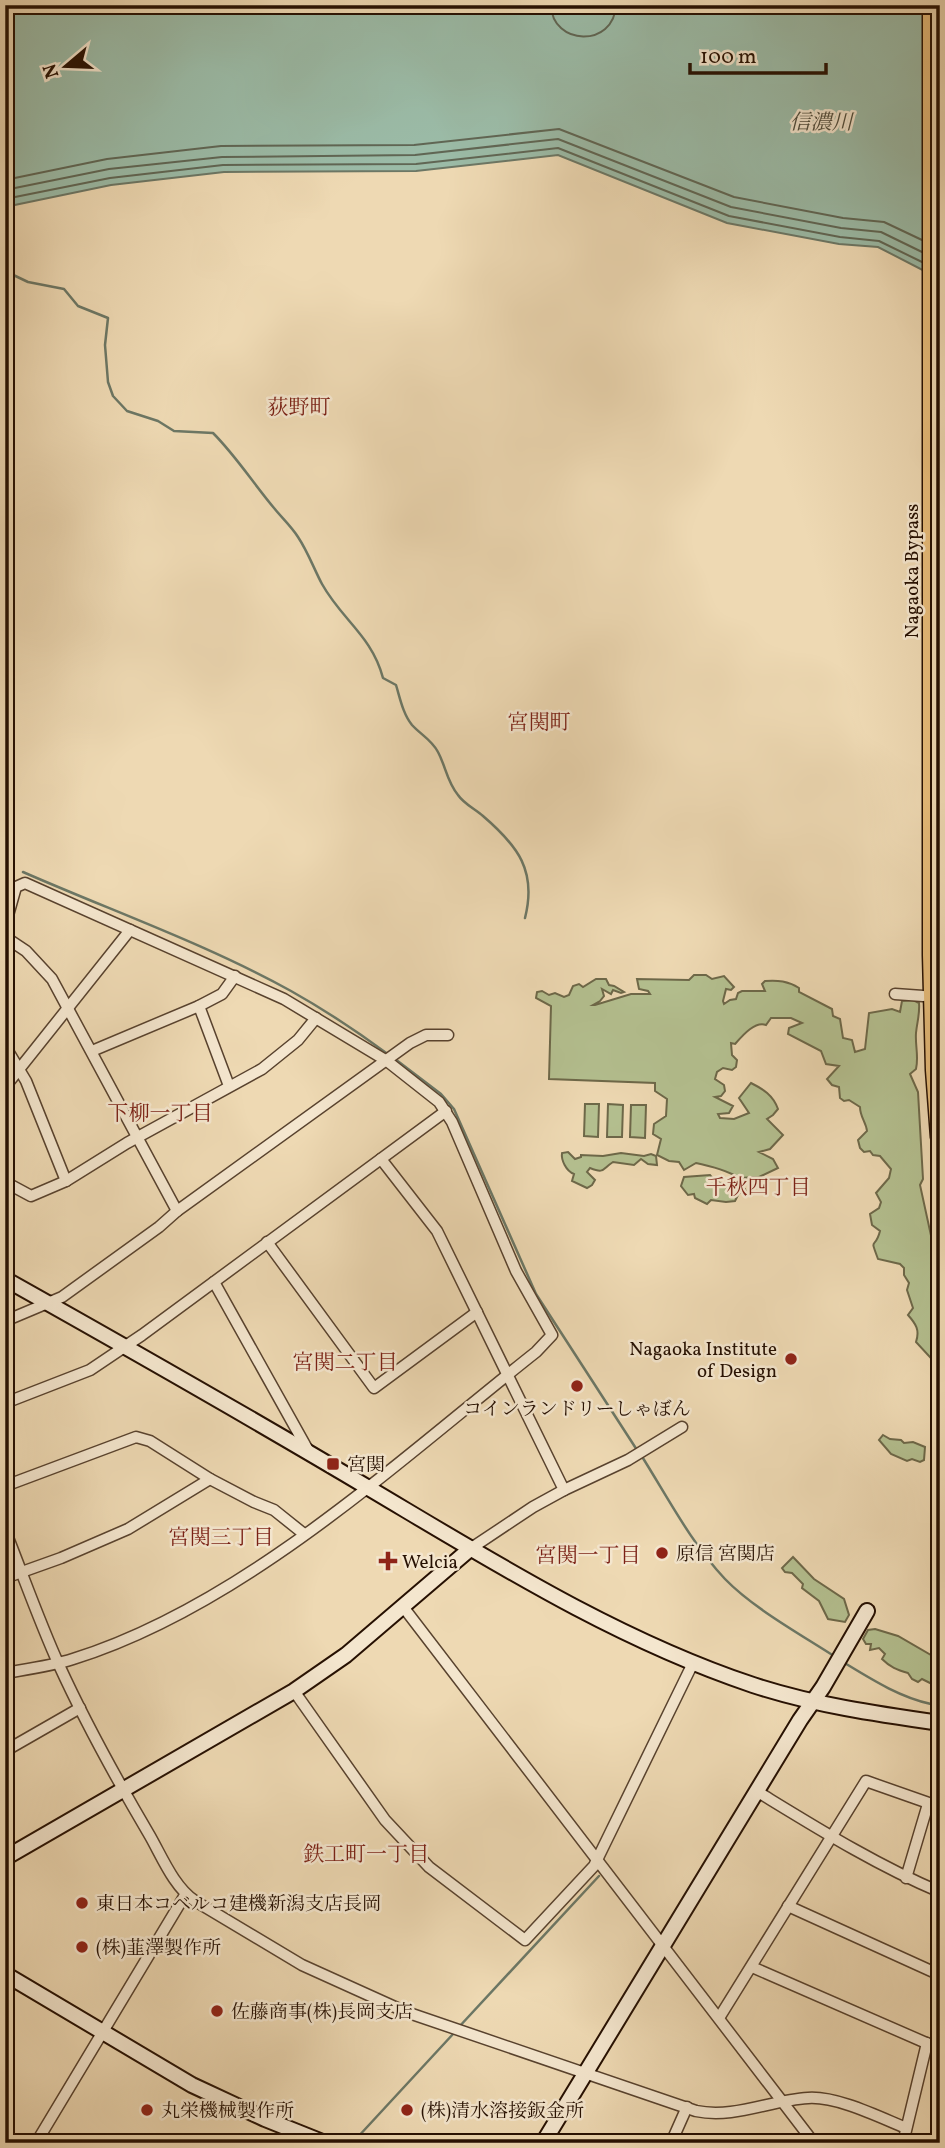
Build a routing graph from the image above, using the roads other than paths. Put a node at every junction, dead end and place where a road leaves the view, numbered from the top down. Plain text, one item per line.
1 (932, 5) edge
2 (5, 926) edge
3 (130, 930) junction
4 (7, 941) edge
5 (234, 976) junction
6 (895, 993) dead end
7 (923, 996) dead end
8 (200, 1006) junction
9 (69, 1008) junction
10 (316, 1018) junction
11 (448, 1035) dead end
12 (5, 1046) edge
13 (92, 1051) junction
14 (387, 1061) junction
15 (21, 1068) junction
16 (229, 1086) junction
17 (5, 1087) edge
18 (446, 1111) junction
19 (940, 1137) edge
20 (138, 1138) junction
21 (382, 1159) junction
22 (65, 1181) junction
23 (5, 1182) edge
24 (177, 1211) junction
25 (267, 1242) junction
26 (5, 1279) edge
27 (214, 1282) junction
28 (49, 1304) junction
29 (477, 1312) junction
30 (5, 1321) edge
31 (124, 1347) junction
32 (508, 1374) junction
33 (5, 1404) edge
34 (682, 1427) dead end
35 (311, 1455) junction
36 (210, 1479) junction
37 (5, 1486) edge
38 (367, 1487) junction
39 (564, 1490) junction
40 (5, 1530) edge
41 (304, 1534) junction
42 (470, 1549) junction
43 (22, 1573) junction
44 (5, 1578) edge
45 (404, 1608) junction
46 (867, 1611) dead end
47 (58, 1663) junction
48 (693, 1663) junction
49 (5, 1673) edge
50 (294, 1690) junction
51 (813, 1701) junction
52 (80, 1708) junction
53 (940, 1721) edge
54 (5, 1751) edge
55 (123, 1790) junction
56 (758, 1792) junction
57 (928, 1804) junction
58 (940, 1807) edge
59 (831, 1837) junction
60 (8, 1853) edge
61 (598, 1860) junction
62 (906, 1878) junction
63 (940, 1892) edge
64 (185, 1895) junction
65 (788, 1906) junction
66 (663, 1945) junction
67 (752, 1966) junction
68 (5, 1974) edge
69 (940, 1975) edge
70 (719, 2018) junction
71 (102, 2033) junction
72 (927, 2043) junction
73 (940, 2049) edge
74 (584, 2072) junction
75 (782, 2100) junction
76 (687, 2107) junction
77 (906, 2127) junction
78 (36, 2143) edge
79 (326, 2143) edge
80 (542, 2143) edge
81 (671, 2143) edge
82 (814, 2143) edge
83 (903, 2143) edge

1 - 19 highway, Nagaoka Bypass
2 - 3 street
3 - 5 street
3 - 9 street
4 - 9 street
5 - 8 street
5 - 10 street
6 - 7 street
8 - 13 street
8 - 16 street
9 - 13 street
9 - 15 street
10 - 14 street
10 - 16 street
11 - 14 street
12 - 15 street
13 - 20 street
14 - 18 street
14 - 24 street
15 - 17 street
15 - 22 street
16 - 20 street
18 - 21 street
18 - 32 street
20 - 22 street
20 - 24 street
21 - 25 street
21 - 29 street
22 - 23 street
24 - 28 street
25 - 27 street
25 - 29 street
26 - 28 street
27 - 31 street
27 - 35 street
28 - 30 street
28 - 31 street
29 - 32 street
31 - 33 street
31 - 35 street
32 - 38 street
32 - 39 street
34 - 39 street
35 - 38 street
36 - 37 street
36 - 41 street
36 - 43 street
38 - 41 street
38 - 42 street
39 - 42 street
40 - 43 street
41 - 47 street
42 - 45 street
42 - 48 street
43 - 44 street
43 - 47 street
45 - 50 street
45 - 61 street
46 - 51 street
47 - 49 street
47 - 52 street
48 - 51 street
48 - 61 street
50 - 55 street
50 - 61 street
51 - 53 street
51 - 56 street
52 - 54 street
52 - 55 street
55 - 60 street
55 - 64 street
56 - 59 street
56 - 66 street
57 - 58 street
57 - 59 street
57 - 62 street
59 - 62 street
59 - 65 street
61 - 66 street
62 - 63 street
64 - 71 street
64 - 74 street
65 - 67 street
65 - 69 street
66 - 70 street
66 - 74 street
67 - 70 street
67 - 72 street
68 - 71 street
70 - 75 street
71 - 78 street
71 - 79 street
72 - 73 street
72 - 77 street
74 - 76 street
74 - 80 street
75 - 76 street
75 - 77 street
75 - 82 street
76 - 81 street
77 - 83 street

